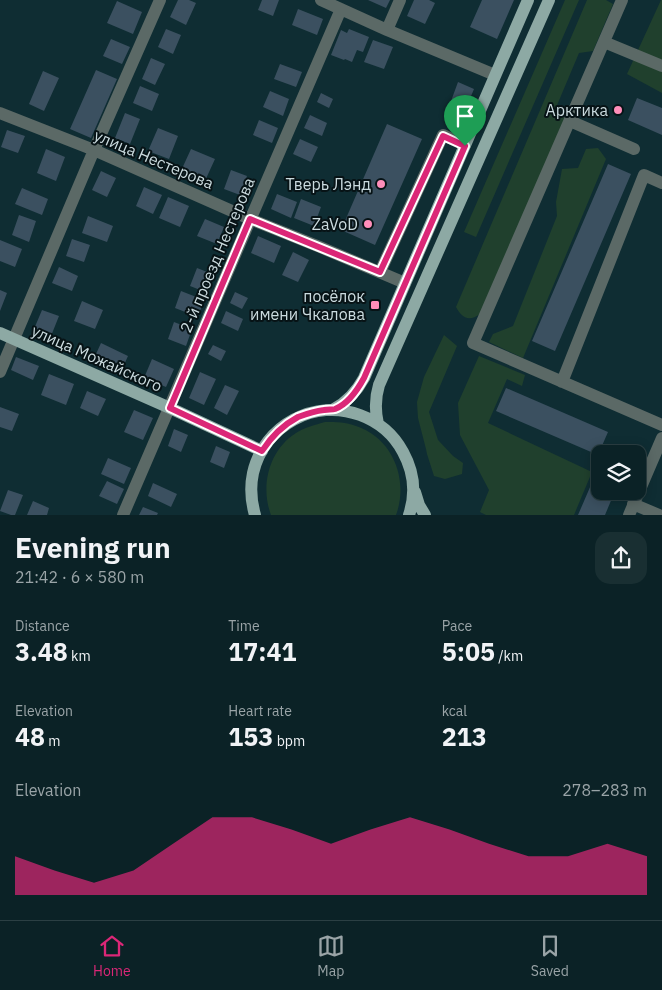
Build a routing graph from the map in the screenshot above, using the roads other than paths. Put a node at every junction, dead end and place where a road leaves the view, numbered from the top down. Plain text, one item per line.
1 (160, 0) edge
2 (321, 0) edge
3 (400, 0) edge
4 (528, 0) edge
5 (549, 0) edge
6 (620, 1) edge
7 (341, 9) junction
8 (387, 30) junction
9 (604, 42) junction
10 (662, 66) edge
11 (495, 75) junction
12 (0, 113) edge
13 (570, 121) junction
14 (465, 146) junction
15 (634, 149) dead end
16 (94, 150) junction
17 (662, 183) edge
18 (250, 219) junction
19 (380, 272) junction
20 (405, 283) junction
21 (0, 333) edge
22 (14, 340) junction
23 (0, 372) edge
24 (562, 382) junction
25 (170, 408) junction
26 (334, 409) junction
27 (378, 424) junction
28 (662, 425) edge
29 (662, 438) edge
30 (262, 451) junction
31 (414, 487) junction
32 (631, 510) edge
33 (123, 515) edge
34 (255, 515) edge
35 (409, 515) edge
36 (425, 515) edge
37 (659, 515) edge

1 - 16 street
2 - 7 street
3 - 8 street
4 - 11 main road
5 - 27 main road
6 - 9 street
7 - 8 street
7 - 18 street, 2-й проезд Нестерова
8 - 11 street
9 - 10 street
9 - 13 street
11 - 14 main road
12 - 16 street, улица Нестерова
13 - 15 street
13 - 24 street
14 - 19 street
14 - 20 main road
16 - 18 street, улица Нестерова
16 - 22 street
17 - 24 street
18 - 19 street, улица Нестерова
18 - 25 street, 2-й проезд Нестерова
19 - 20 street, улица Нестерова
20 - 26 main road
21 - 22 main road, улица Можайского
22 - 23 street
22 - 25 main road, улица Можайского
24 - 28 street
25 - 30 main road, улица Можайского
25 - 33 street, 2-й проезд Нестерова
26 - 27 main road
26 - 30 main road
27 - 31 main road
29 - 32 street
30 - 34 main road
31 - 35 main road
31 - 36 main road
32 - 37 street

